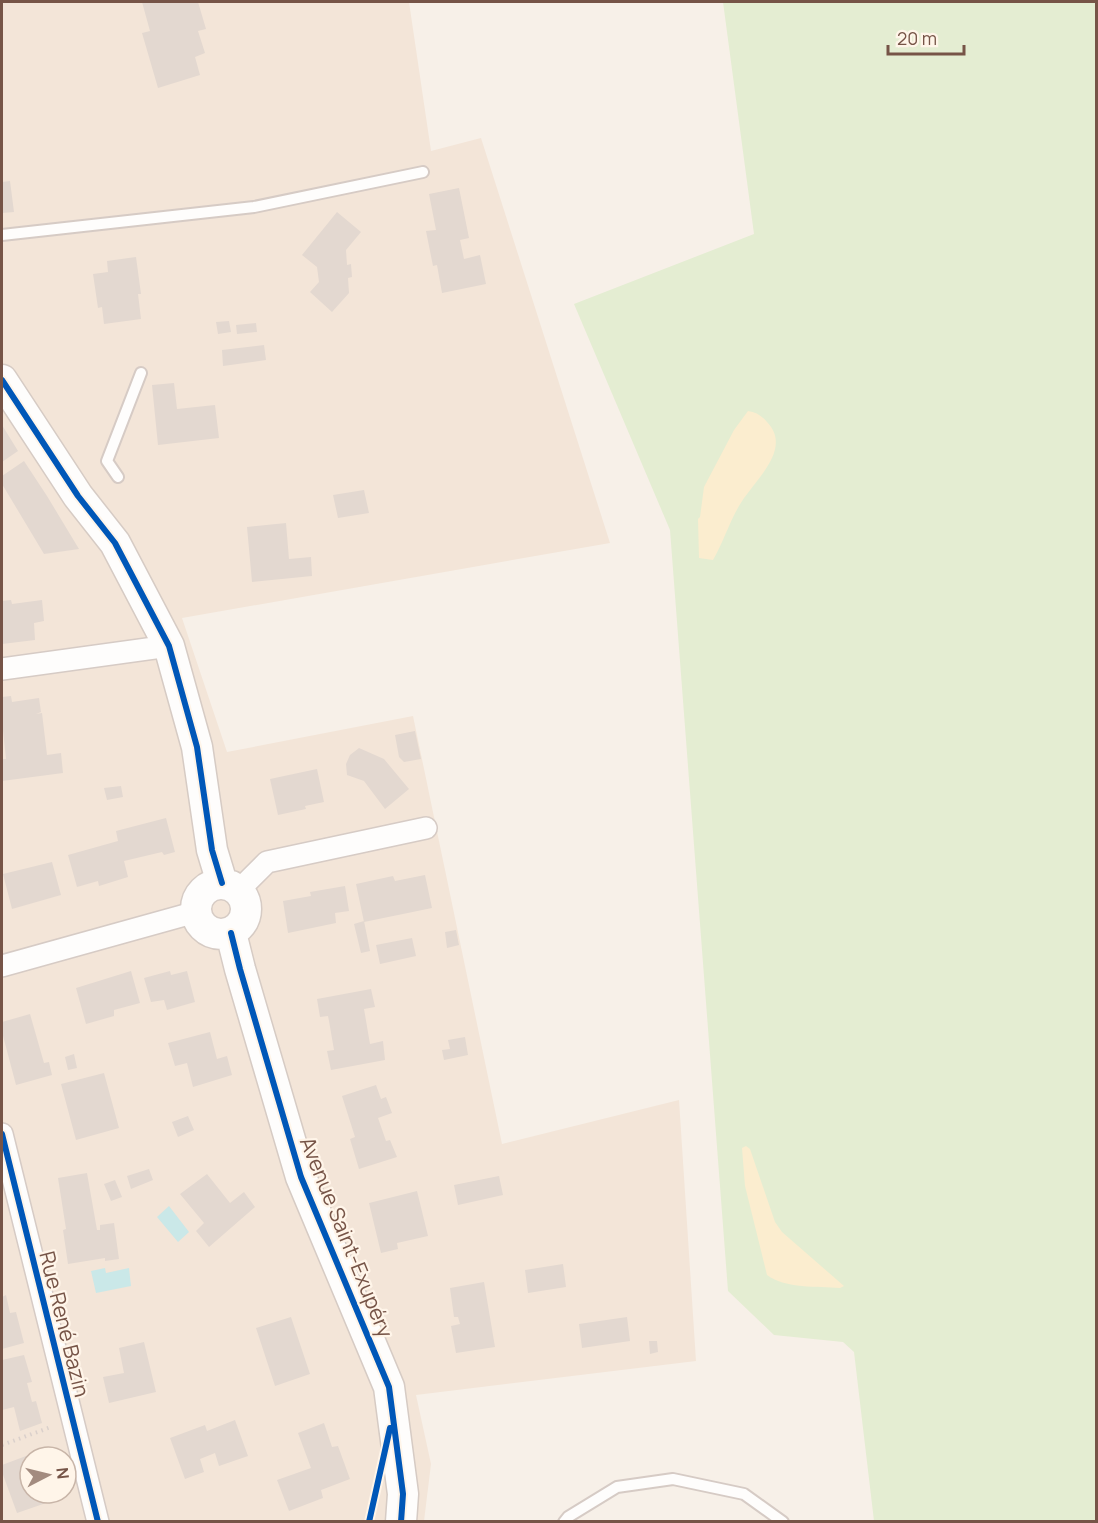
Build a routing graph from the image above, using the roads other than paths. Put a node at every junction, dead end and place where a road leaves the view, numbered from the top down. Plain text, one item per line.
1 (423, 172) dead end
2 (2, 235) edge
3 (141, 373) dead end
4 (2, 380) edge
5 (118, 477) dead end
6 (169, 646) junction
7 (2, 669) edge
8 (426, 828) dead end
9 (230, 887) junction
10 (196, 912) junction
11 (231, 933) junction
12 (2, 966) edge
13 (2, 1134) edge
14 (98, 1521) edge
15 (401, 1521) edge
16 (564, 1521) edge
17 (783, 1521) edge

1 - 2 lane
3 - 5 lane
4 - 6 street
6 - 7 street
6 - 9 street
8 - 9 street
9 - 10 street
9 - 11 street
10 - 11 street
10 - 12 street
11 - 15 street, Avenue Saint-Exupéry
13 - 14 street, Rue René Bazin
16 - 17 lane

